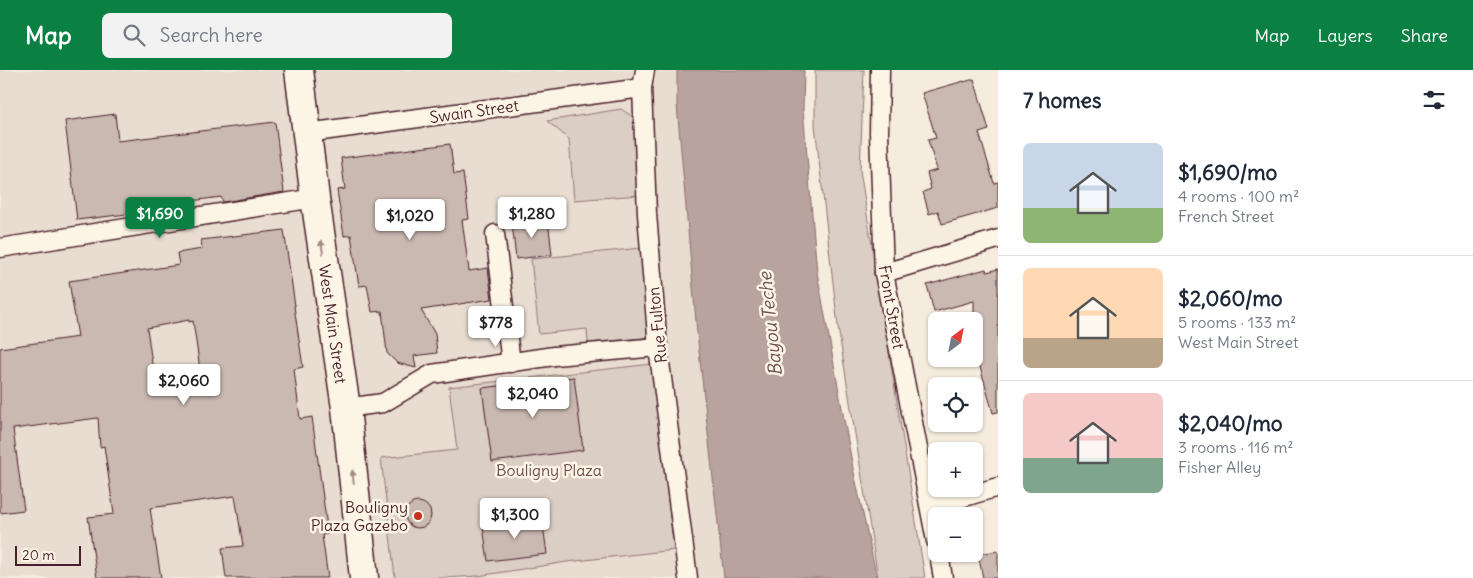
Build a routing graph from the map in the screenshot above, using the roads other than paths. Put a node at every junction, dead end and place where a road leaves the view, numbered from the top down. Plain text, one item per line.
1 (299, 70) edge
2 (645, 70) edge
3 (880, 70) edge
4 (642, 88) junction
5 (307, 134) junction
6 (315, 198) junction
7 (495, 234) dead end
8 (998, 239) edge
9 (0, 248) edge
10 (884, 273) junction
11 (658, 347) junction
12 (511, 363) junction
13 (346, 408) junction
14 (998, 487) edge
15 (930, 507) joint
16 (940, 562) edge
17 (364, 578) edge
18 (688, 578) edge
19 (943, 578) edge

1 - 5 main road, West Main Street
2 - 4 street, Rue Fulton
3 - 10 street, Front Street
4 - 5 street, Swain Street
4 - 11 street, Rue Fulton
5 - 6 main road, West Main Street
6 - 9 street
13 -> 6 main road, West Main Street
7 - 12 street
8 - 10 street
10 - 15 street, Front Street
11 - 12 street
11 - 18 street, Rue Fulton
12 - 13 street
17 -> 13 main road, West Main Street
14 - 15 street
16 - 19 street

